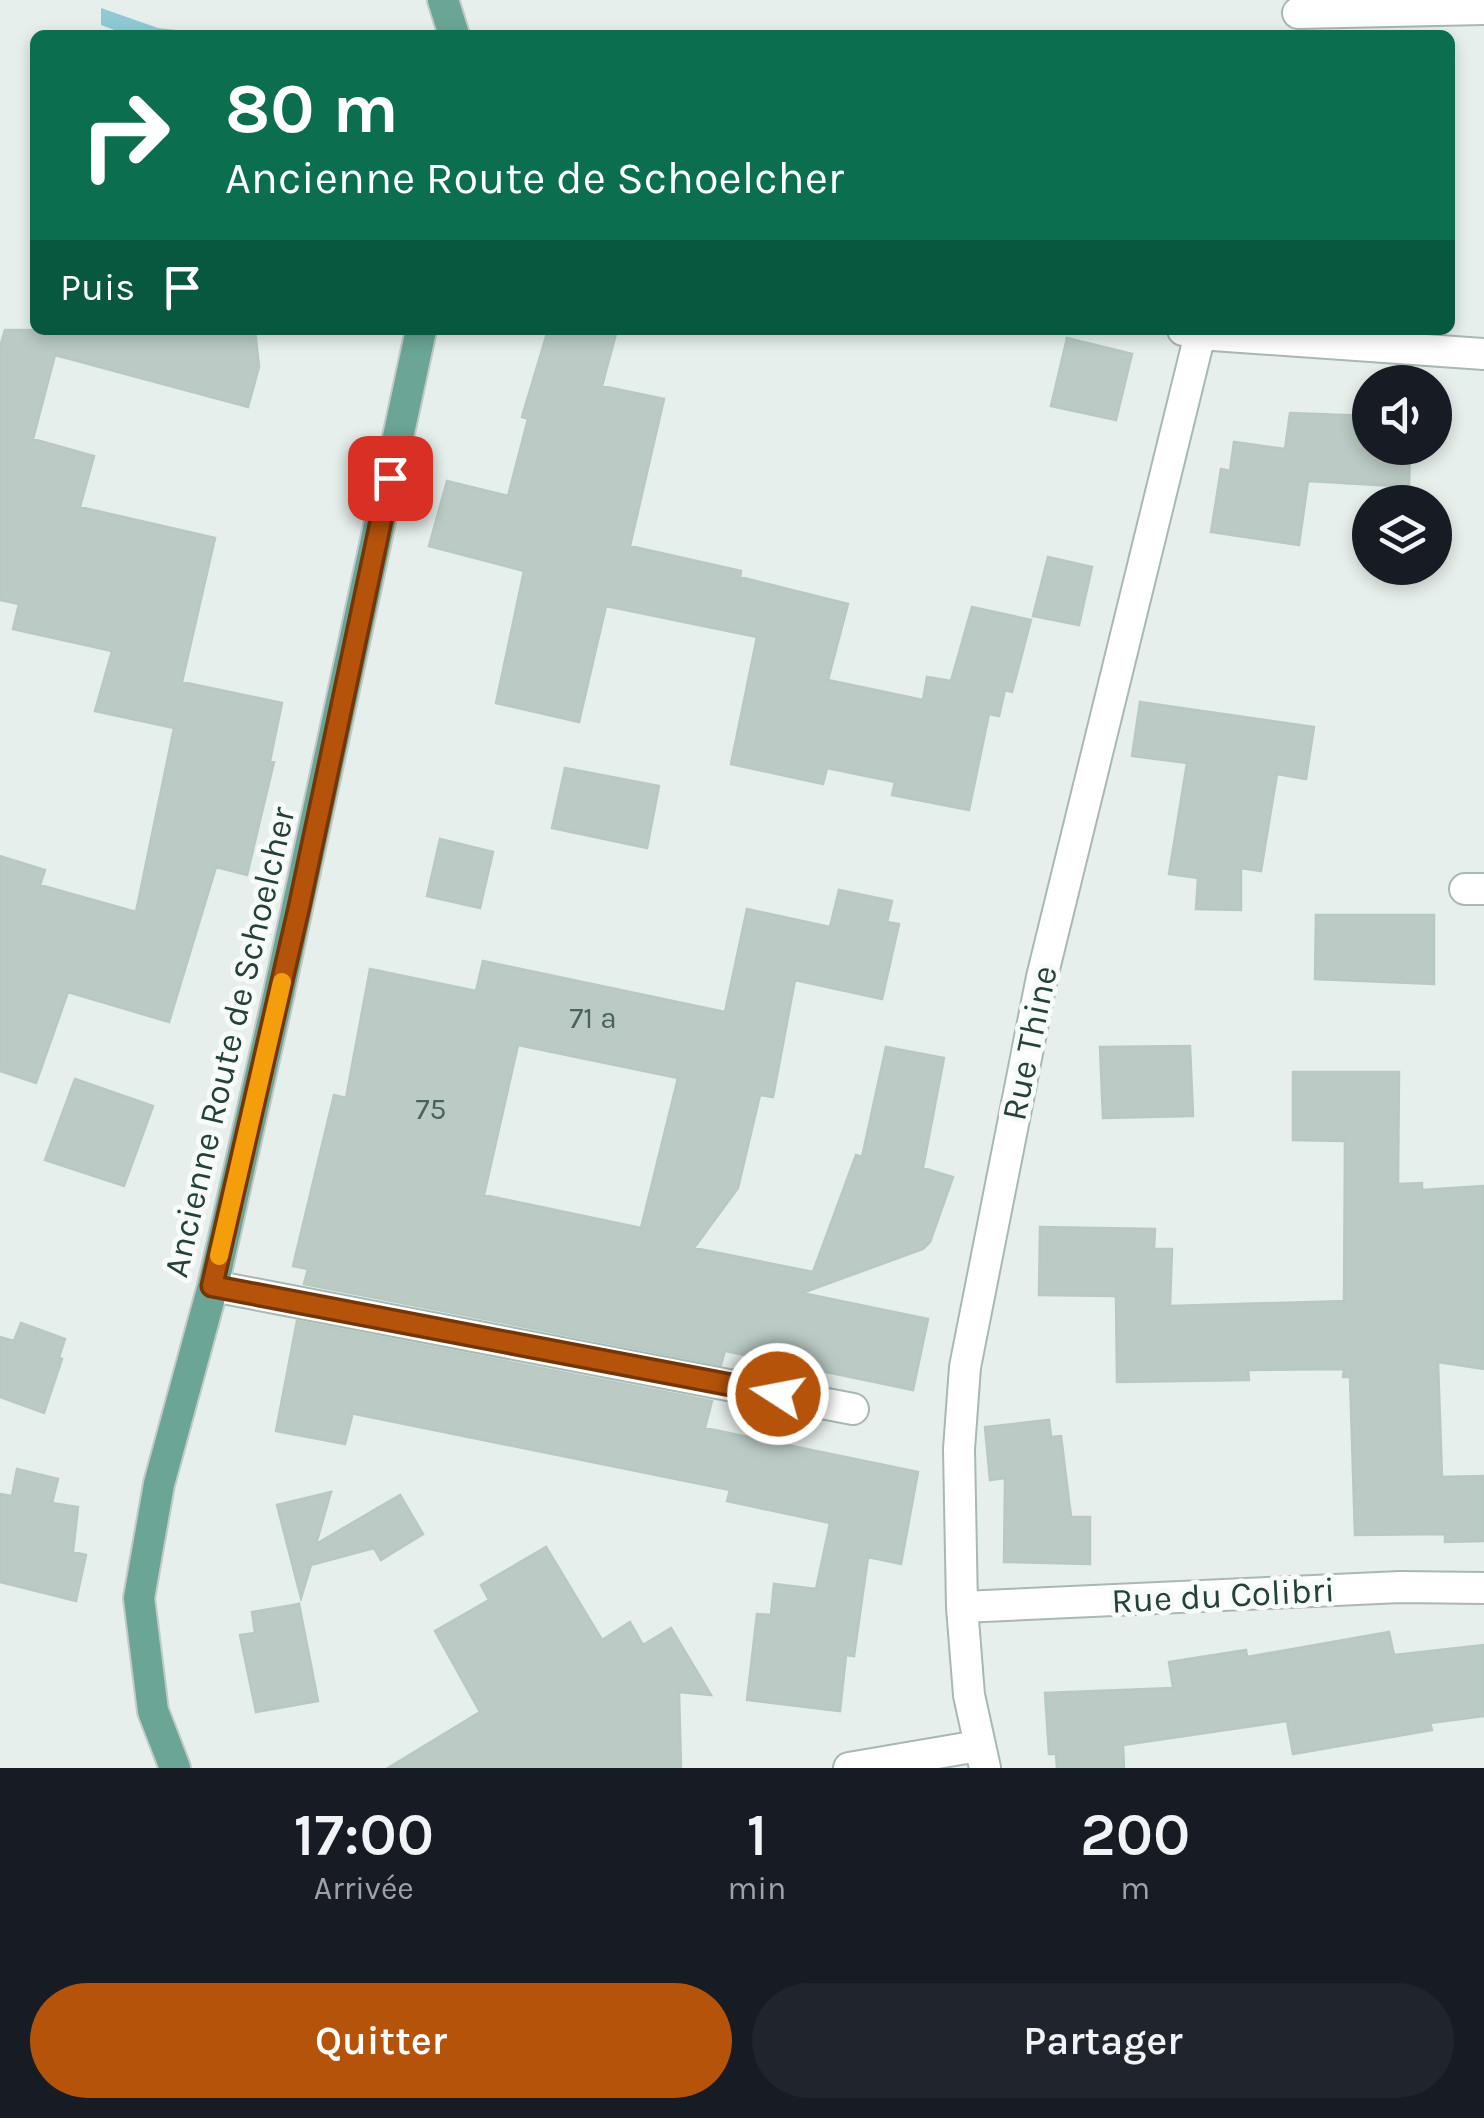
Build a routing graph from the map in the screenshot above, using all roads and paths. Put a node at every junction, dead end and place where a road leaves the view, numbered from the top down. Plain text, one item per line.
1 (442, 0) edge
2 (1484, 9) edge
3 (1297, 16) edge
4 (452, 30) edge
5 (420, 335) edge
6 (1193, 335) edge
7 (1234, 335) edge
8 (1484, 354) edge
9 (212, 1286) junction
10 (853, 1409) dead end
11 (1484, 1588) edge
12 (962, 1606) junction
13 (981, 1757) edge
14 (176, 1768) edge
15 (849, 1768) edge

1 - 4 main road
2 - 3 street
5 - 9 main road, Ancienne Route de Schoelcher
6 - 12 street, Rue Thine
7 - 8 street
9 - 10 street
9 - 14 main road, Ancienne Route de Schoelcher
11 - 12 street, Rue du Colibri
12 - 13 street, Rue Thine
13 - 15 street

